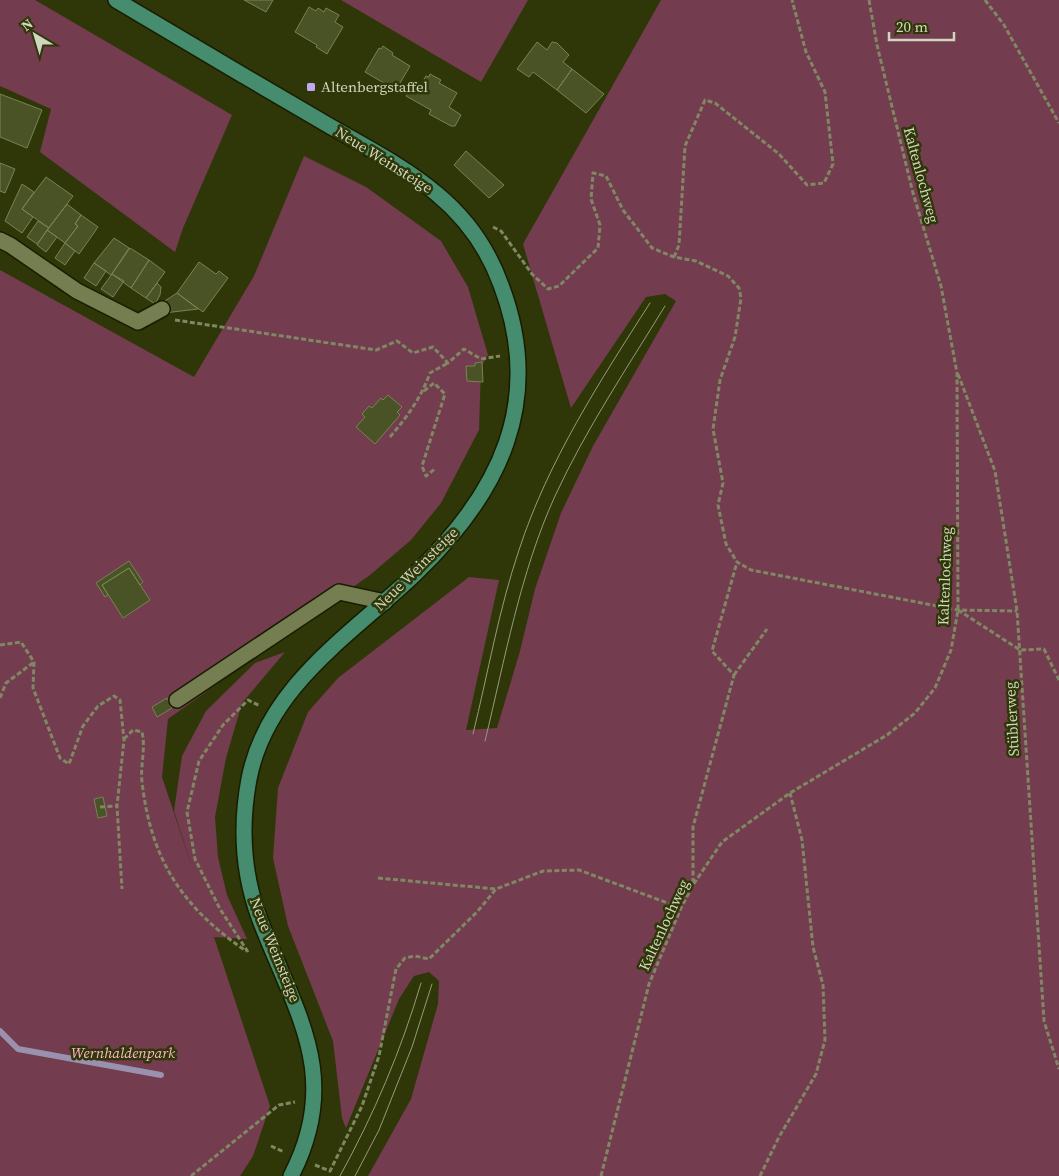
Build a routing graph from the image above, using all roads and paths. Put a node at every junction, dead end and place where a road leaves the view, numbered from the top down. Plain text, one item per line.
1 (116, 0) edge
2 (792, 0) edge
3 (869, 0) edge
4 (985, 0) edge
5 (1059, 123) edge
6 (501, 231) dead end
7 (0, 240) edge
8 (674, 257) junction
9 (164, 314) joint
10 (518, 353) junction
11 (448, 363) junction
12 (958, 372) junction
13 (424, 390) junction
14 (390, 437) dead end
15 (436, 468) dead end
16 (737, 562) junction
17 (385, 602) junction
18 (958, 610) junction
19 (1017, 611) junction
20 (767, 629) dead end
21 (0, 645) edge
22 (1020, 650) junction
23 (34, 662) junction
24 (734, 675) junction
25 (1059, 680) edge
26 (0, 698) edge
27 (177, 700) dead end
28 (275, 713) junction
29 (124, 740) junction
30 (790, 793) junction
31 (117, 806) junction
32 (100, 807) dead end
33 (378, 878) dead end
34 (694, 885) junction
35 (122, 889) dead end
36 (496, 889) junction
37 (681, 908) junction
38 (1059, 1069) edge
39 (314, 1099) junction
40 (300, 1159) junction
41 (191, 1176) edge
42 (292, 1176) edge
43 (601, 1176) edge
44 (760, 1176) edge

1 - 10 main road, Neue Weinsteige
2 - 8 path
3 - 12 path, Kaltenlochweg
4 - 5 path
6 - 8 path
7 - 9 street
8 - 16 path
9 - 11 path
10 - 11 path
10 - 17 main road, Neue Weinsteige
11 - 13 path
12 - 18 path, Kaltenlochweg
12 - 19 path, Stüblerweg
13 - 14 path
13 - 15 path
16 - 18 path
16 - 24 path
17 - 27 street
17 - 28 main road, Neue Weinsteige
18 - 19 path
18 - 22 path
18 - 30 path, Kaltenlochweg
19 - 22 path, Stüblerweg
20 - 24 path
21 - 23 path
22 - 25 path
22 - 38 path, Stüblerweg
23 - 26 path
23 - 29 path
24 - 34 path
28 - 29 path
28 - 39 main road, Neue Weinsteige
29 - 31 path
30 - 34 path, Kaltenlochweg
30 - 44 path
31 - 32 path
31 - 35 path
33 - 36 path
34 - 37 path, Kaltenlochweg
36 - 37 path
36 - 40 path
37 - 43 path, Kaltenlochweg
39 - 40 main road, Neue Weinsteige
39 - 41 path
40 - 42 main road, Neue Weinsteige

